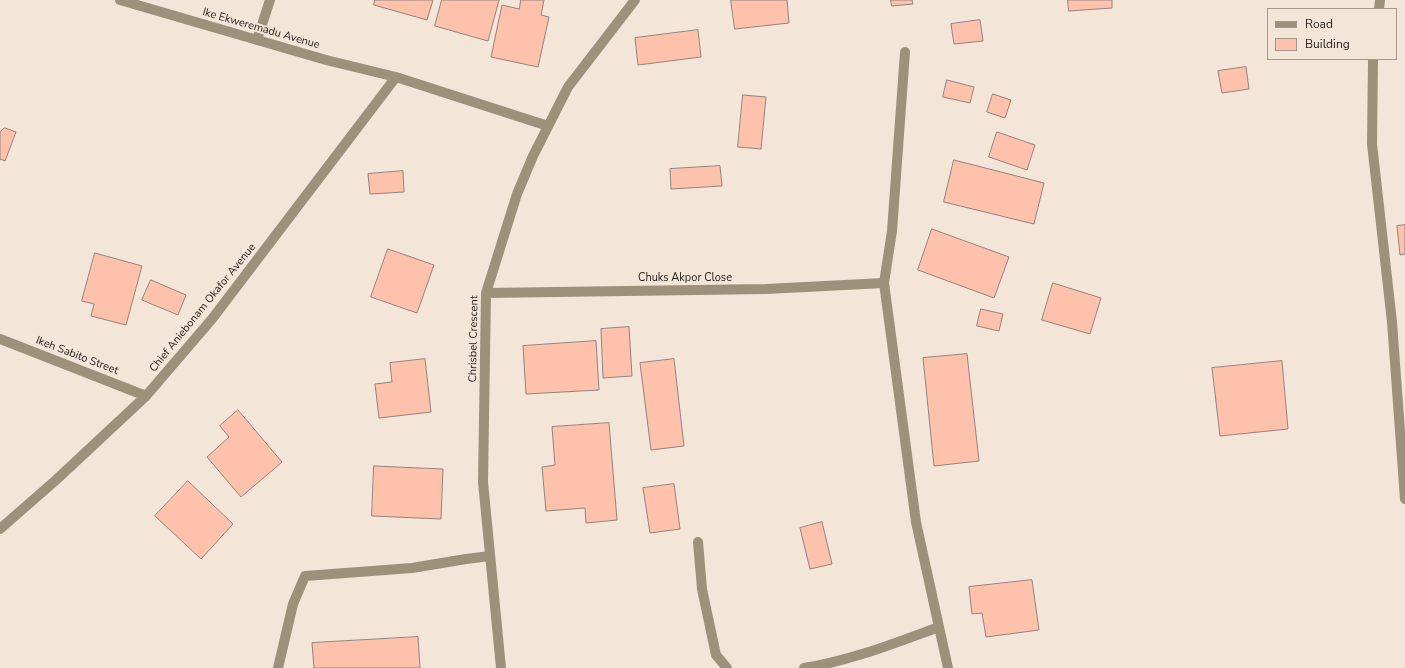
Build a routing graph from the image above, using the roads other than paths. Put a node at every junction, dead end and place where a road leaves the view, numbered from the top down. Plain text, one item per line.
1 (120, 0) edge
2 (270, 0) edge
3 (635, 0) edge
4 (257, 40) junction
5 (905, 52) dead end
6 (1373, 60) edge
7 (396, 77) junction
8 (548, 126) junction
9 (884, 283) junction
10 (486, 293) junction
11 (0, 339) edge
12 (146, 396) junction
13 (1405, 499) edge
14 (0, 529) edge
15 (698, 542) dead end
16 (490, 556) junction
17 (939, 627) junction
18 (278, 668) edge
19 (501, 668) edge
20 (727, 668) edge
21 (804, 668) edge
22 (948, 668) edge

1 - 4 street, Ike Ekweremadu Avenue
2 - 4 street
3 - 8 street, Chrisbel Crescent
4 - 7 street, Ike Ekweremadu Avenue
5 - 9 street
6 - 13 street
7 - 8 street, Ike Ekweremadu Avenue
7 - 12 street, Chief Aniebonam Okafor Avenue
8 - 10 street, Chrisbel Crescent
9 - 10 street, Chuks Akpor Close
9 - 17 street
10 - 16 street, Chrisbel Crescent
11 - 12 street, Ikeh Sabito Street
12 - 14 street, Chief Aniebonam Okafor Avenue
15 - 20 street
16 - 18 street
16 - 19 street, Chrisbel Crescent
17 - 21 street
17 - 22 street

